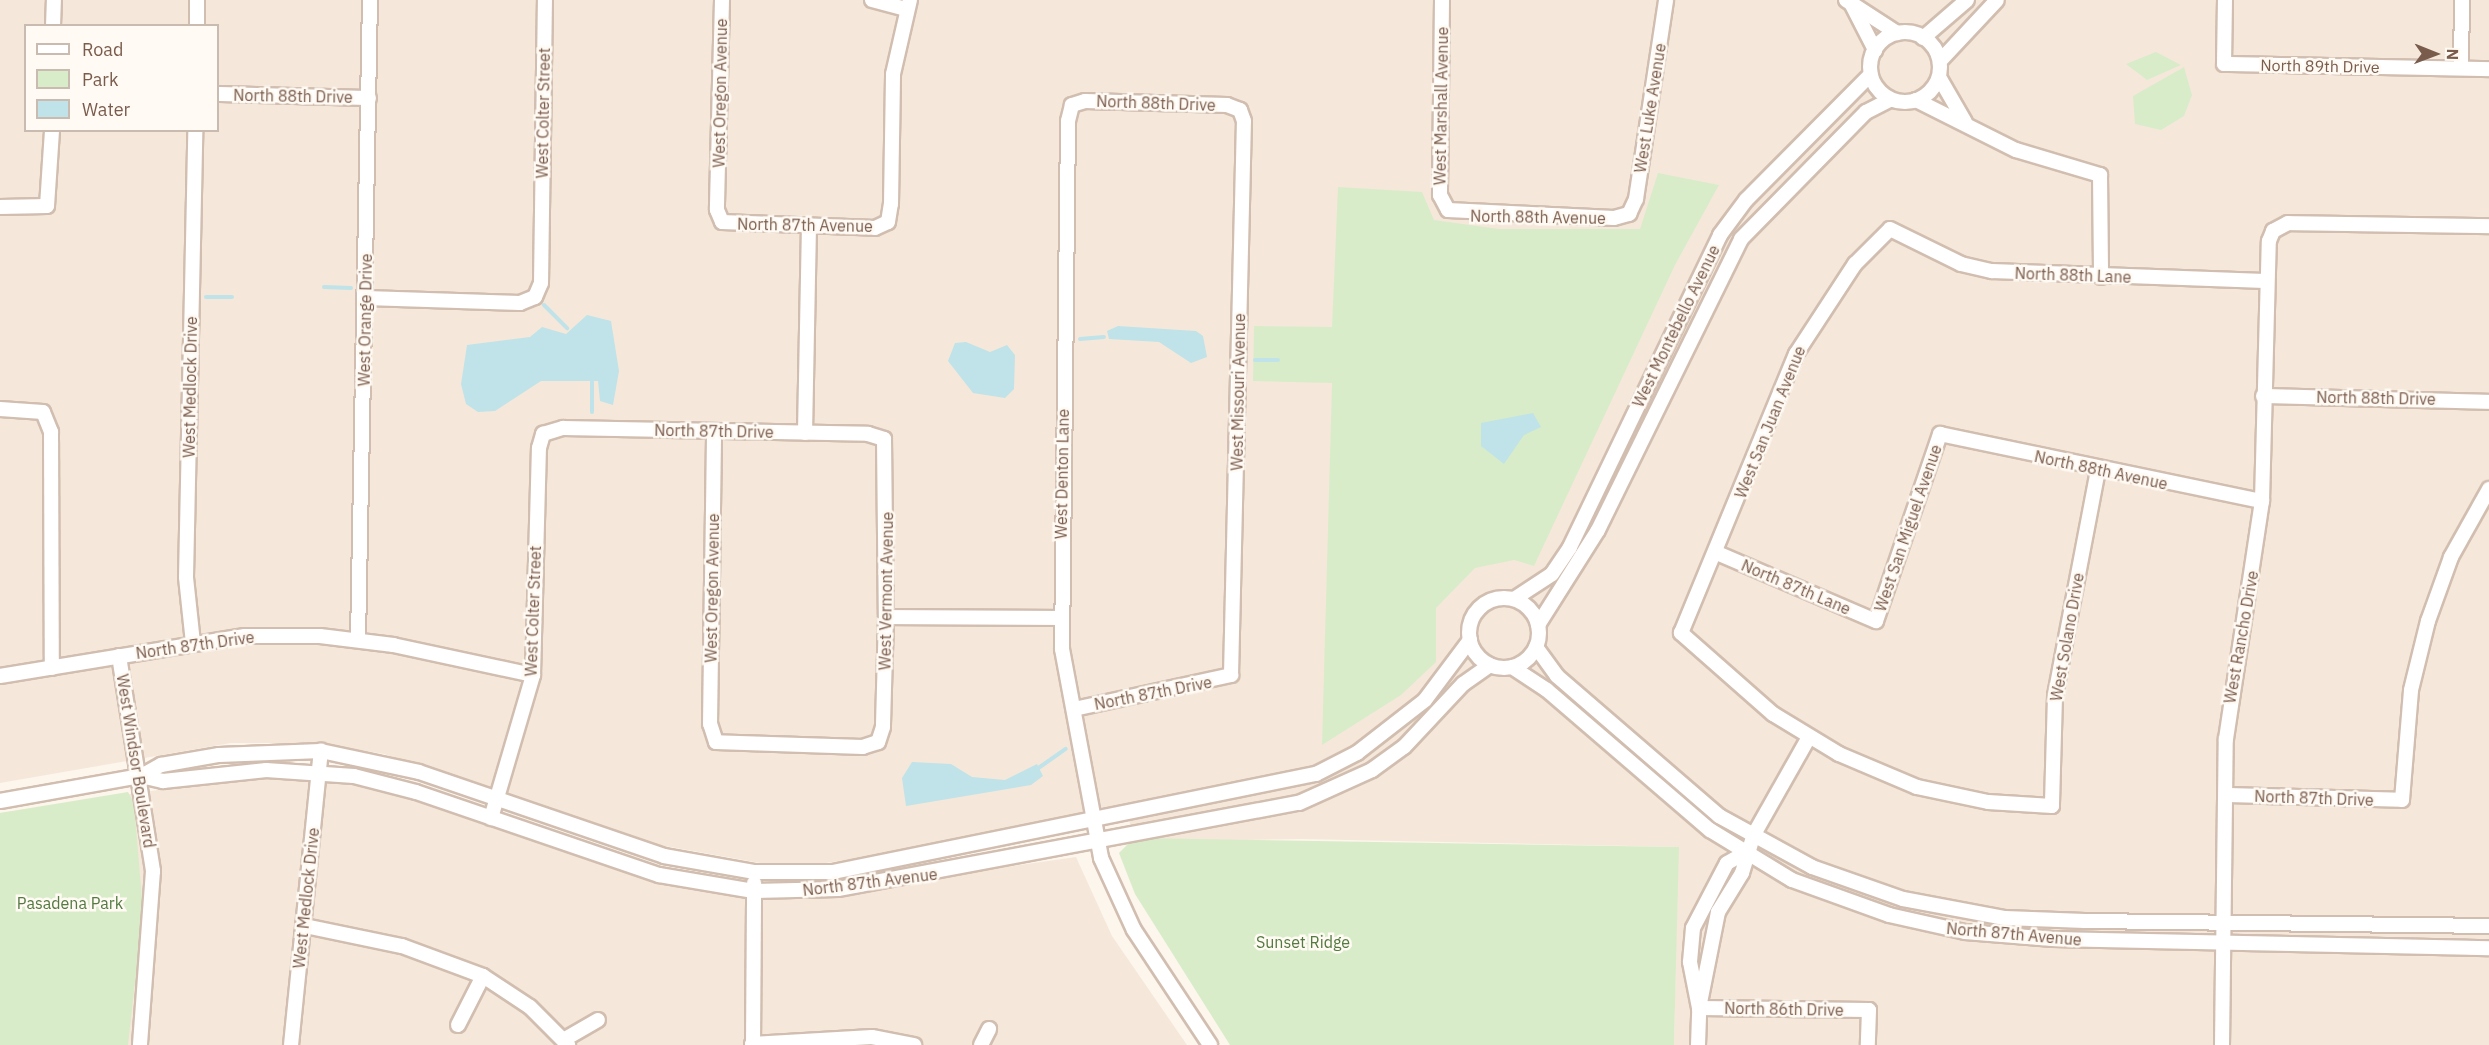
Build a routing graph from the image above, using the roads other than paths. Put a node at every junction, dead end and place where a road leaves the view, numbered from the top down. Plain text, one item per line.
1 (54, 0) edge
2 (198, 0) edge
3 (370, 0) edge
4 (545, 0) edge
5 (722, 0) edge
6 (872, 0) edge
7 (1442, 0) edge
8 (1666, 0) edge
9 (1967, 0) edge
10 (1997, 0) edge
11 (2225, 0) edge
12 (2462, 0) edge
13 (1849, 3) edge
14 (908, 4) edge
15 (53, 24) edge
16 (197, 24) edge
17 (1898, 33) junction
18 (1923, 38) junction
19 (1875, 50) junction
20 (1940, 61) junction
21 (2461, 68) junction
22 (2489, 69) edge
23 (1871, 74) junction
24 (1939, 76) junction
25 (219, 94) edge
26 (369, 98) junction
27 (1891, 99) junction
28 (1916, 100) junction
29 (1072, 105) joint
30 (1240, 110) joint
31 (1965, 122) junction
32 (52, 132) edge
33 (195, 132) edge
34 (0, 207) edge
35 (1448, 210) joint
36 (1629, 214) joint
37 (722, 222) joint
38 (809, 225) junction
39 (2489, 226) edge
40 (1890, 229) joint
41 (2101, 277) junction
42 (2265, 281) junction
43 (366, 298) junction
44 (2264, 396) junction
45 (2489, 402) edge
46 (0, 409) edge
47 (714, 432) junction
48 (805, 433) junction
49 (543, 434) joint
50 (1940, 434) joint
51 (884, 439) joint
52 (2098, 470) junction
53 (2489, 489) edge
54 (2262, 501) junction
55 (1717, 553) junction
56 (1514, 599) junction
57 (886, 617) junction
58 (1059, 618) junction
59 (1876, 621) joint
60 (1538, 625) junction
61 (358, 640) junction
62 (1470, 640) junction
63 (193, 643) junction
64 (1536, 647) junction
65 (119, 656) junction
66 (1490, 665) junction
67 (1512, 667) junction
68 (52, 668) junction
69 (533, 675) junction
70 (1231, 675) joint
71 (0, 676) edge
72 (1074, 709) junction
73 (1809, 737) junction
74 (878, 742) joint
75 (321, 751) junction
76 (319, 772) junction
77 (141, 776) junction
78 (2226, 795) junction
79 (497, 800) junction
80 (0, 801) edge
81 (491, 818) junction
82 (1094, 820) junction
83 (1753, 836) junction
84 (1097, 841) junction
85 (1745, 852) junction
86 (754, 872) junction
87 (753, 891) junction
88 (2224, 924) junction
89 (305, 926) junction
90 (2489, 926) edge
91 (1692, 939) junction
92 (1712, 941) junction
93 (2223, 944) junction
94 (2489, 948) edge
95 (483, 976) junction
96 (1699, 1008) junction
97 (598, 1020) dead end
98 (458, 1025) dead end
99 (988, 1029) dead end
100 (567, 1042) edge
101 (752, 1044) edge
102 (140, 1045) edge
103 (291, 1045) edge
104 (914, 1045) edge
105 (981, 1045) edge
106 (1210, 1045) edge
107 (1698, 1045) edge
108 (1868, 1045) edge
109 (2222, 1045) edge

1 - 15 street
2 - 16 street
3 - 26 street, West Orange Drive
4 - 43 street, West Colter Street
5 - 37 street, West Oregon Avenue
6 - 14 street
7 - 35 street, West Marshall Avenue
8 - 36 street, West Luke Avenue
9 - 18 street
10 - 20 street
11 - 21 street, North 89th Drive
12 - 21 street
13 - 17 street
13 - 19 street
14 - 38 street, North 87th Avenue
17 - 18 street
17 - 19 street
18 - 20 street
19 - 23 street
20 - 24 street
21 - 22 street, North 89th Drive
23 - 27 street
23 - 56 street, West Montebello Avenue
24 - 28 street
24 - 31 street
25 - 26 street, North 88th Drive
26 - 43 street, West Orange Drive
27 - 28 street
27 - 60 street, West Montebello Avenue
28 - 31 street
29 - 30 street, North 88th Drive
29 - 58 street, West Denton Lane
30 - 70 street, West Missouri Avenue
31 - 41 street
32 - 34 street
33 - 63 street, West Medlock Drive
35 - 36 street, North 88th Avenue
37 - 38 street, North 87th Avenue
38 - 48 street
39 - 42 street, West Rancho Drive
40 - 41 street, North 88th Lane
40 - 55 street, West San Juan Avenue
41 - 42 street, North 88th Lane
42 - 44 street, West Rancho Drive
43 - 61 street, West Orange Drive
44 - 45 street, North 88th Drive
44 - 54 street, West Rancho Drive
46 - 68 street
47 - 48 street, North 87th Drive
47 - 49 street, North 87th Drive
47 - 74 street, West Oregon Avenue
48 - 51 street, North 87th Drive
49 - 69 street, West Colter Street
50 - 52 street, North 88th Avenue
50 - 59 street, West San Miguel Avenue
51 - 57 street, West Vermont Avenue
52 - 54 street, North 88th Avenue
52 - 73 street, West Solano Drive
53 - 78 street, North 87th Drive
54 - 78 street, West Rancho Drive
55 - 59 street, North 87th Lane
55 - 73 street, West San Juan Avenue
56 - 60 street
56 - 62 street
57 - 58 street
57 - 74 street, West Vermont Avenue
58 - 72 street, West Denton Lane
60 - 64 street
61 - 63 street, North 87th Drive
61 - 69 street, North 87th Drive
62 - 66 street
62 - 82 street, North 87th Avenue
63 - 65 street, North 87th Drive
64 - 67 street
64 - 83 street, North 87th Avenue
65 - 68 street, North 87th Drive
65 - 77 street, West Windsor Boulevard
66 - 67 street
66 - 84 street, North 87th Avenue
67 - 85 street, North 87th Avenue
68 - 71 street, North 87th Drive
69 - 79 street, West Colter Street
70 - 72 street, North 87th Drive
72 - 82 street, West Denton Lane
73 - 83 street
75 - 76 street, West Medlock Drive
75 - 77 street, North 87th Avenue
75 - 79 street, North 87th Avenue
76 - 77 street, North 87th Avenue
76 - 81 street, North 87th Avenue
76 - 89 street, West Medlock Drive
77 - 80 street, North 87th Avenue
77 - 102 street, West Windsor Boulevard
78 - 88 street, West Rancho Drive
79 - 81 street, West Colter Street
79 - 86 street, North 87th Avenue
81 - 87 street, North 87th Avenue
82 - 84 street, West Denton Lane
82 - 86 street, North 87th Avenue
83 - 85 street
83 - 88 street, North 87th Avenue
84 - 87 street, North 87th Avenue
84 - 106 street
85 - 91 street
85 - 92 street
85 - 93 street, North 87th Avenue
86 - 87 street
87 - 101 street
88 - 90 street, North 87th Avenue
88 - 93 street, West Rancho Drive
89 - 95 street
89 - 103 street, West Medlock Drive
91 - 92 street
91 - 96 street
92 - 96 street
93 - 94 street, North 87th Avenue
93 - 109 street, West Rancho Drive
95 - 98 street
95 - 100 street
96 - 107 street
96 - 108 street, North 86th Drive
97 - 100 street
99 - 105 street
101 - 104 street

